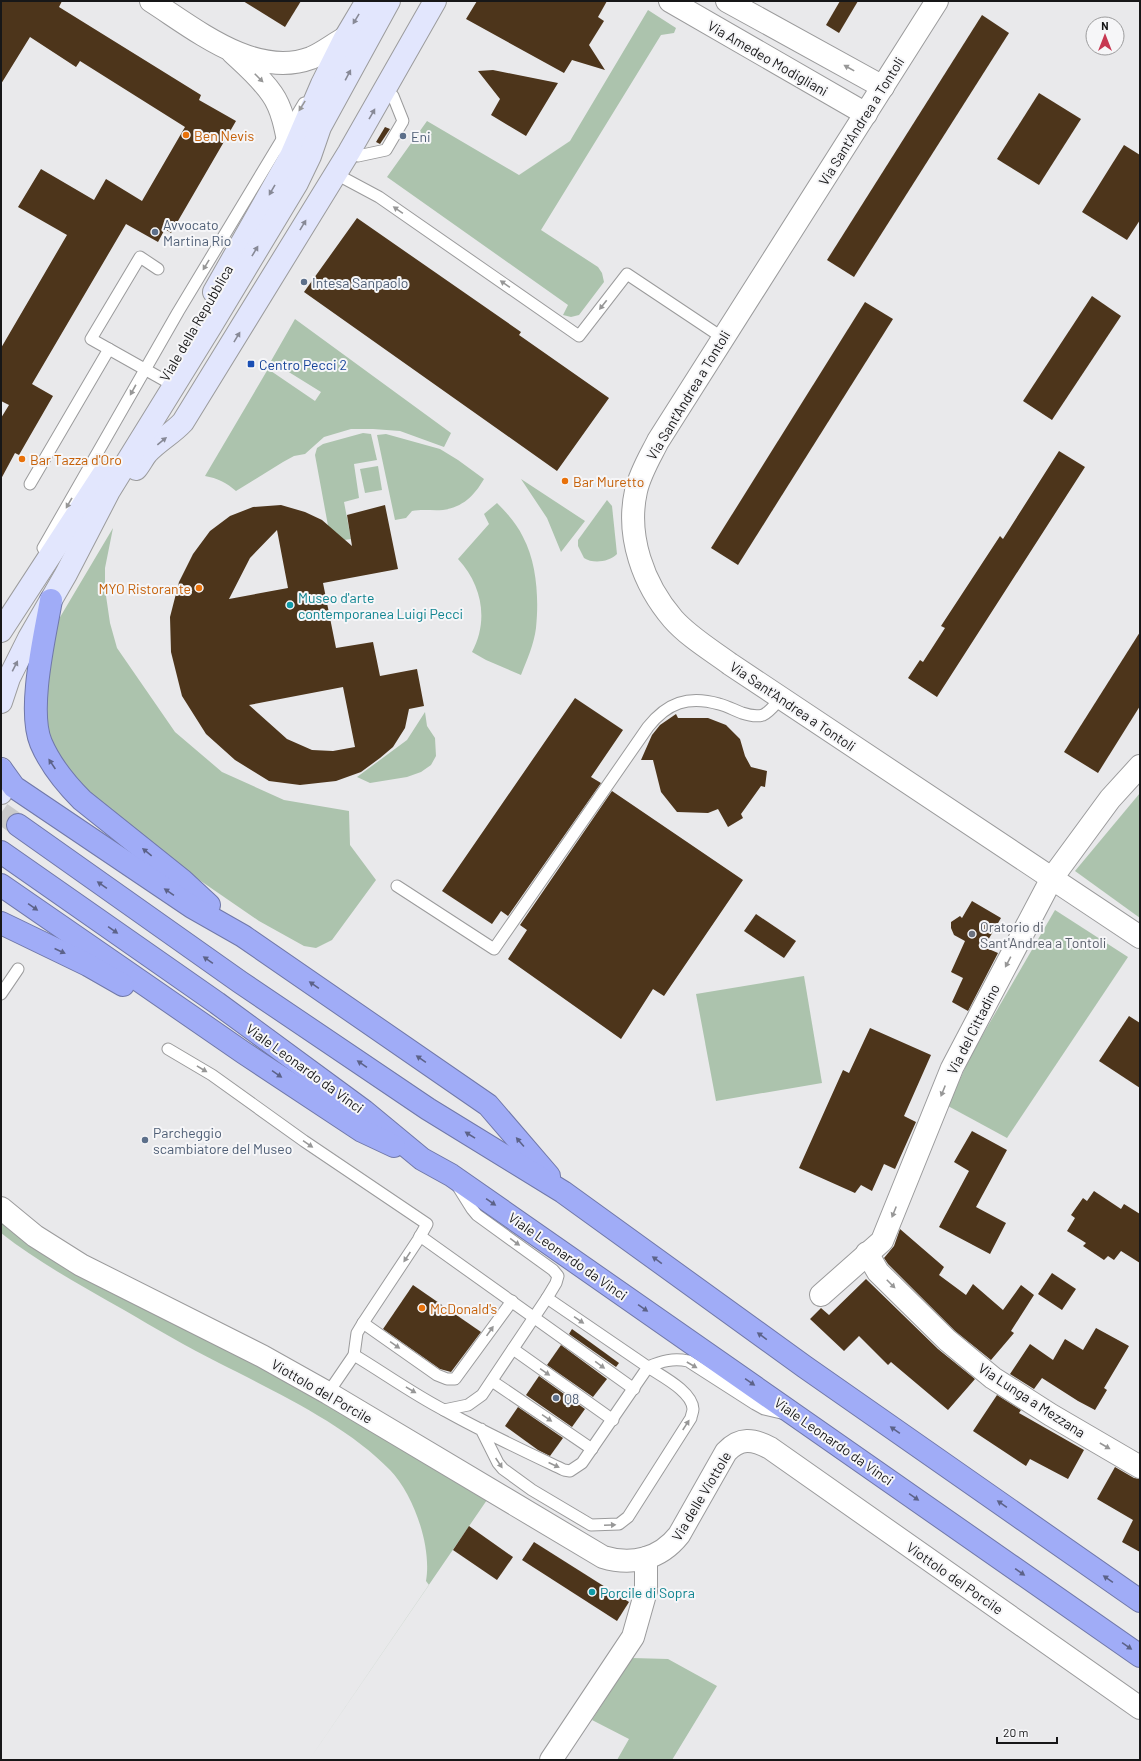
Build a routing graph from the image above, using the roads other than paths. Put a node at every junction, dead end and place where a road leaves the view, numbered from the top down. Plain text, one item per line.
1 (150, 1) edge
2 (367, 1) edge
3 (389, 1) edge
4 (435, 1) edge
5 (670, 1) edge
6 (727, 1) edge
7 (937, 1) edge
8 (345, 38) junction
9 (231, 51) junction
10 (825, 55) junction
11 (812, 82) junction
12 (883, 87) junction
13 (385, 91) junction
14 (866, 114) junction
15 (286, 131) junction
16 (349, 152) junction
17 (291, 156) junction
18 (336, 174) junction
19 (158, 268) dead end
20 (723, 338) junction
21 (109, 349) junction
22 (145, 369) junction
23 (164, 380) junction
24 (30, 484) dead end
25 (66, 574) junction
26 (51, 600) junction
27 (1, 630) edge
28 (781, 698) junction
29 (1, 702) edge
30 (1140, 766) edge
31 (1, 769) edge
32 (1, 792) edge
33 (18, 825) tunnel mouth
34 (1, 852) edge
35 (1052, 878) junction
36 (1, 885) edge
37 (397, 886) dead end
38 (1, 923) edge
39 (239, 933) junction
40 (1140, 937) edge
41 (18, 969) dead end
42 (1, 994) edge
43 (168, 1049) dead end
44 (244, 1053) junction
45 (422, 1159) junction
46 (451, 1175) junction
47 (563, 1192) junction
48 (1, 1208) edge
49 (420, 1236) junction
50 (867, 1253) junction
51 (821, 1295) dead end
52 (547, 1298) junction
53 (512, 1301) junction
54 (535, 1317) junction
55 (363, 1323) junction
56 (513, 1349) junction
57 (354, 1355) junction
58 (648, 1367) junction
59 (492, 1381) junction
60 (634, 1389) junction
61 (328, 1393) junction
62 (444, 1410) junction
63 (802, 1419) junction
64 (612, 1420) junction
65 (481, 1429) junction
66 (770, 1448) joint
67 (592, 1449) junction
68 (1140, 1467) edge
69 (646, 1558) junction
70 (1140, 1601) edge
71 (1140, 1656) edge
72 (1140, 1708) edge
73 (551, 1760) edge

1 - 9 street
2 -> 8 main road, Viale della Repubblica
25 -> 3 main road, Viale della Repubblica
4 - 13 main road, Viale della Repubblica
5 - 11 street, Via Amedeo Modigliani
6 - 10 street, Via Amedeo Modigliani
7 - 12 street, Via Sant'Andrea a Tontoli
8 - 9 street
8 -> 15 lane
8 - 17 main road, Viale della Repubblica
9 -> 15 street
10 - 11 street
12 -> 10 street, Via Amedeo Modigliani
11 - 14 street, Via Amedeo Modigliani
12 - 14 street, Via Sant'Andrea a Tontoli
16 -> 13 main road, Viale della Repubblica
13 - 16 lane
14 - 20 street, Via Sant'Andrea a Tontoli
15 - 17 street
15 -> 22 lane
16 - 18 main road, Viale della Repubblica
17 -> 23 main road, Viale della Repubblica
20 -> 18 lane
25 -> 18 main road, Viale della Repubblica
19 - 21 lane
20 - 28 street, Via Sant'Andrea a Tontoli
21 - 22 lane
21 - 24 lane
22 - 23 lane
22 -> 27 lane
23 - 27 main road, Viale della Repubblica
25 - 26 main road, Viale della Repubblica
29 -> 26 main road, Viale della Repubblica
39 -> 26 highway
28 - 35 street, Via Sant'Andrea a Tontoli
28 - 37 lane
30 - 35 street, Via del Cittadino
31 - 32 main road
39 -> 31 highway
47 -> 33 highway
34 -> 45 highway, Viale Leonardo da Vinci
35 - 40 street, Via Sant'Andrea a Tontoli
35 -> 50 street, Via del Cittadino
36 -> 44 highway
38 -> 44 highway
47 -> 39 highway
41 - 42 lane
43 -> 49 lane
44 -> 45 highway
45 - 46 highway, Viale Leonardo da Vinci
46 -> 52 lane
46 -> 63 highway, Viale Leonardo da Vinci
70 -> 47 highway
48 - 61 street, Viottolo del Porcile
49 - 53 lane
49 -> 55 lane
50 - 51 street, Via del Cittadino
50 -> 68 street, Via Lunga a Mezzana
52 - 54 lane
52 -> 58 lane
53 - 54 lane
55 -> 53 lane
54 - 56 lane
54 -> 60 lane
55 - 57 lane
56 - 59 lane
56 -> 64 lane
57 - 61 lane
57 -> 62 lane
58 - 60 lane
58 -> 63 lane
65 -> 58 lane
59 - 62 lane
59 -> 67 lane
60 - 64 lane
61 - 69 street, Viottolo del Porcile
62 - 65 lane
63 -> 71 highway, Viale Leonardo da Vinci
64 - 67 lane
65 -> 67 lane
66 - 69 street, Via delle Viottole
66 - 72 street, Viottolo del Porcile
69 - 73 street

